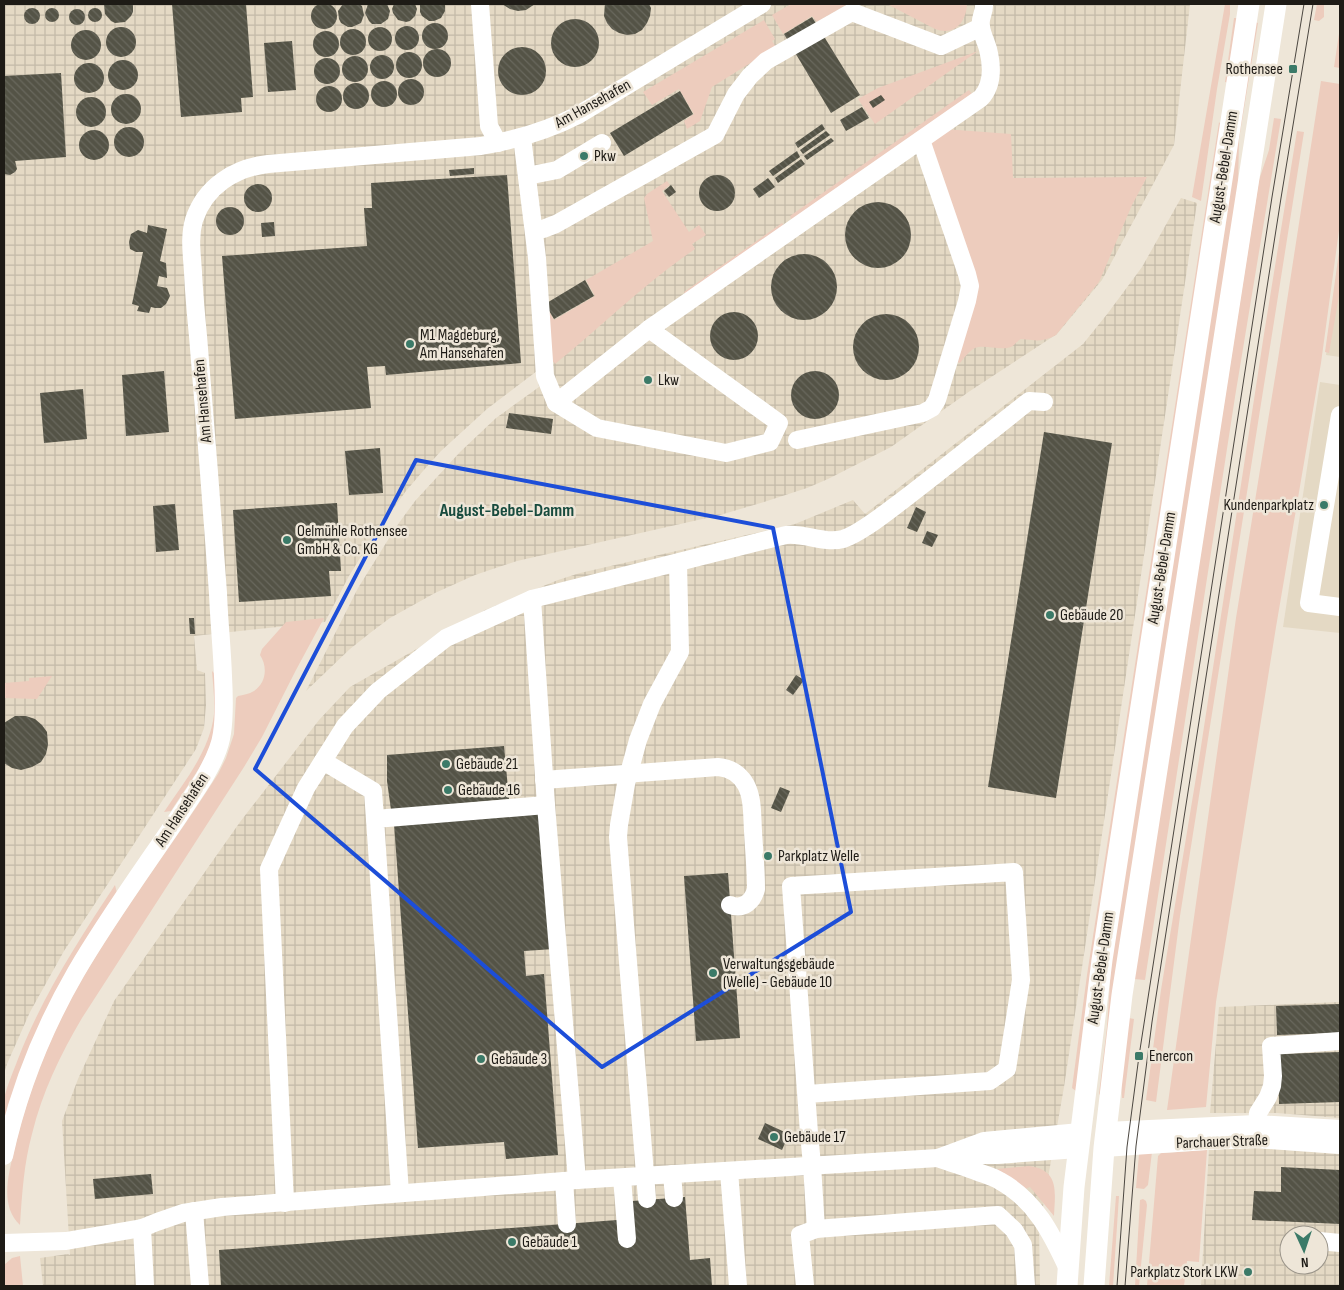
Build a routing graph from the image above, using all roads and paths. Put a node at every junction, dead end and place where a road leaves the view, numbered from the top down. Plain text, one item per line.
1 (480, 4) edge
2 (762, 4) edge
3 (1249, 4) edge
4 (1276, 4) edge
5 (980, 13) edge
6 (522, 137) junction
7 (921, 140) junction
8 (498, 143) junction
9 (602, 143) dead end
10 (527, 176) junction
11 (534, 230) junction
12 (648, 329) junction
13 (1044, 402) dead end
14 (556, 403) junction
15 (1340, 415) edge
16 (797, 440) dead end
17 (678, 563) junction
18 (532, 599) junction
19 (1340, 608) edge
20 (323, 761) junction
21 (628, 774) junction
22 (544, 780) junction
23 (546, 805) junction
24 (375, 819) junction
25 (730, 905) dead end
26 (1340, 1041) edge
27 (807, 1094) junction
28 (1257, 1124) junction
29 (1340, 1129) edge
30 (1105, 1140) junction
31 (1079, 1141) junction
32 (1340, 1145) edge
33 (4, 1156) edge
34 (943, 1156) junction
35 (812, 1165) junction
36 (729, 1171) junction
37 (672, 1174) junction
38 (645, 1176) junction
39 (622, 1178) junction
40 (570, 1181) junction
41 (400, 1193) junction
42 (674, 1198) dead end
43 (647, 1200) dead end
44 (285, 1203) junction
45 (194, 1211) junction
46 (567, 1224) dead end
47 (142, 1228) junction
48 (816, 1229) junction
49 (627, 1239) dead end
50 (4, 1243) edge
51 (1067, 1277) edge
52 (145, 1286) edge
53 (200, 1286) edge
54 (738, 1286) edge
55 (804, 1286) edge
56 (1026, 1286) edge
57 (1094, 1286) edge

1 - 8 street
2 - 6 street, Am Hansehafen
3 - 31 main road, August-Bebel-Damm
4 - 30 main road, August-Bebel-Damm
5 - 7 street
5 - 11 street
6 - 8 street, Am Hansehafen
6 - 10 street
7 - 12 street
7 - 16 street
8 - 33 street, Am Hansehafen
9 - 10 street
10 - 11 street
11 - 14 street
12 - 14 street
12 - 14 street
13 - 17 street
15 - 19 street
17 - 18 street
17 - 21 street
18 - 20 street
18 - 22 street
20 - 24 street
20 - 44 street
21 - 22 street
21 - 25 street
21 - 38 street
22 - 23 street
23 - 24 street
23 - 40 street
24 - 41 street
26 - 28 street
27 - 27 street
27 - 35 street
28 - 29 street, Parchauer Straße
28 - 30 street, Parchauer Straße
30 - 31 main road
30 - 32 street, Parchauer Straße
30 - 57 main road, August-Bebel-Damm
31 - 34 street
31 - 51 main road, August-Bebel-Damm
34 - 35 street
34 - 51 street
35 - 36 street
35 - 48 street
36 - 37 street
36 - 54 street
37 - 38 street
37 - 42 street
38 - 39 street
38 - 43 street
39 - 40 street
39 - 49 street
40 - 41 street
40 - 46 street
41 - 44 street
44 - 45 street
45 - 47 street
45 - 53 street
47 - 50 street
47 - 52 street
48 - 55 street
48 - 56 street

